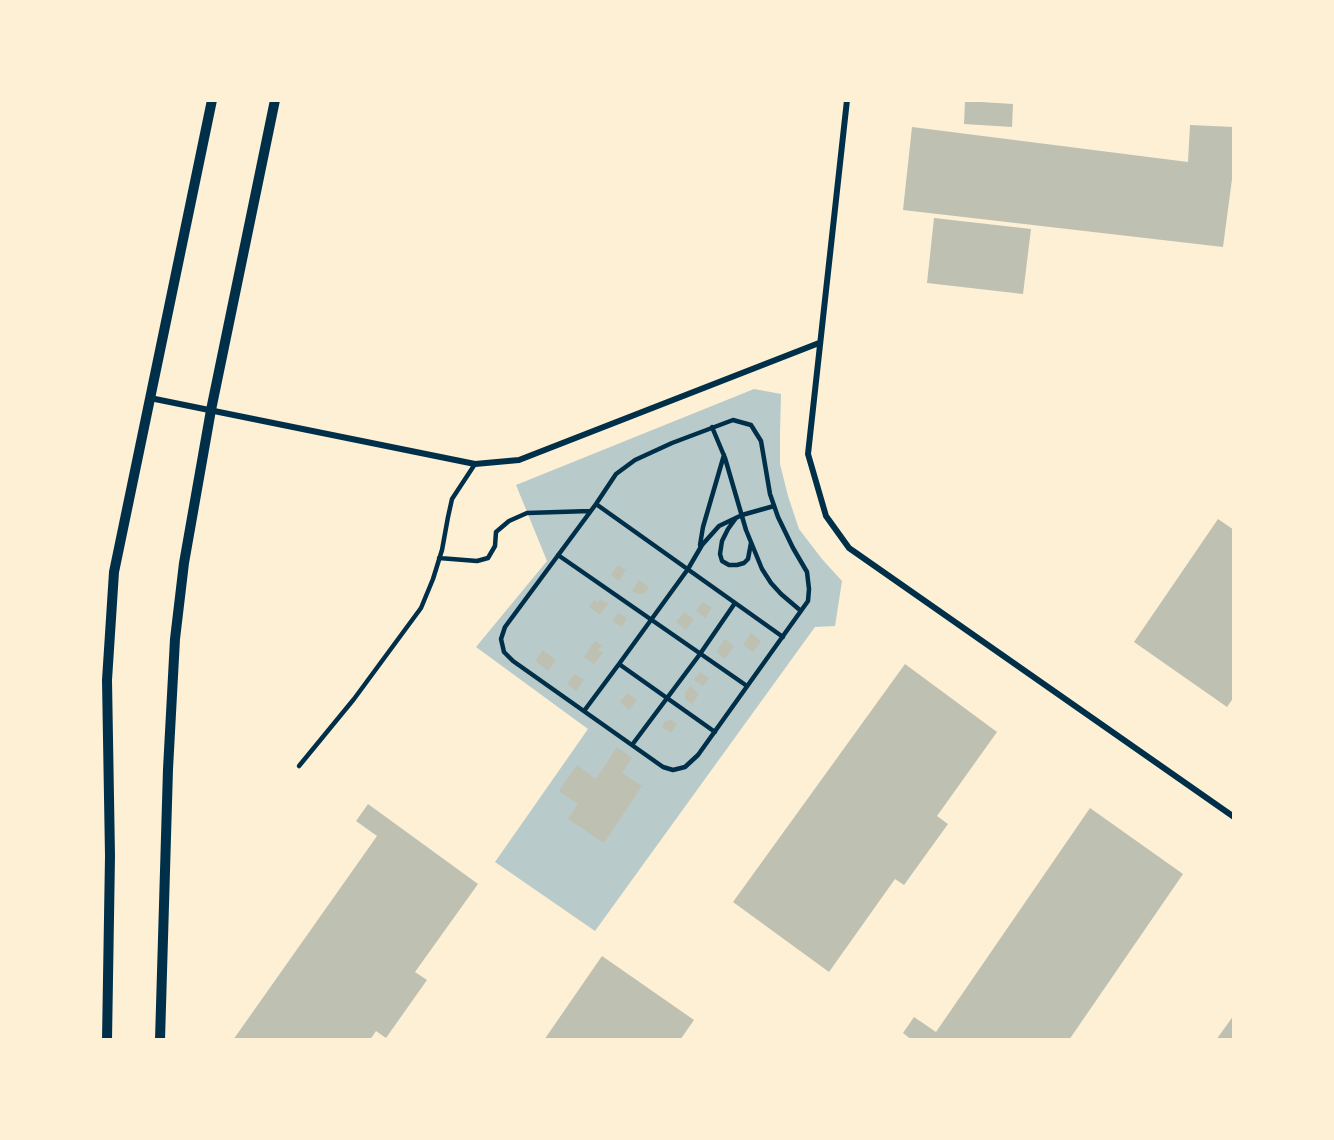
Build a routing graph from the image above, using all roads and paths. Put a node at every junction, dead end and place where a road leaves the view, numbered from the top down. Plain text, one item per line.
1 (212, 100) edge
2 (275, 100) edge
3 (847, 100) edge
4 (819, 343) junction
5 (150, 399) junction
6 (211, 410) junction
7 (712, 428) junction
8 (724, 455) junction
9 (476, 464) junction
10 (596, 504) junction
11 (774, 506) junction
12 (590, 511) junction
13 (737, 517) junction
14 (751, 543) junction
15 (699, 549) junction
16 (558, 555) junction
17 (439, 558) junction
18 (687, 569) junction
19 (735, 603) junction
20 (801, 611) junction
21 (651, 620) junction
22 (783, 637) junction
23 (700, 654) junction
24 (620, 664) junction
25 (747, 686) junction
26 (667, 698) junction
27 (584, 711) junction
28 (715, 732) junction
29 (633, 745) junction
30 (299, 766) dead end
31 (1233, 817) edge
32 (106, 1040) edge
33 (160, 1040) edge

1 - 5 street
2 - 6 street
3 - 4 street
4 - 9 street
4 - 31 street
5 - 6 street
5 - 32 street
6 - 9 street
6 - 33 street
7 - 8 lane
7 - 10 lane
7 - 11 lane
8 - 14 lane
8 - 15 lane
9 - 17 lane
10 - 12 lane
10 - 18 lane
11 - 13 lane
11 - 20 lane
12 - 16 lane
12 - 17 lane
13 - 14 lane
13 - 15 lane
14 - 20 lane
15 - 18 lane
16 - 21 lane
16 - 27 lane
17 - 30 lane
18 - 19 lane
18 - 21 lane
19 - 22 lane
19 - 23 lane
20 - 22 lane
21 - 23 lane
21 - 24 lane
22 - 25 lane
23 - 25 lane
23 - 26 lane
24 - 26 lane
24 - 27 lane
25 - 28 lane
26 - 28 lane
26 - 29 lane
27 - 29 lane
28 - 29 lane

